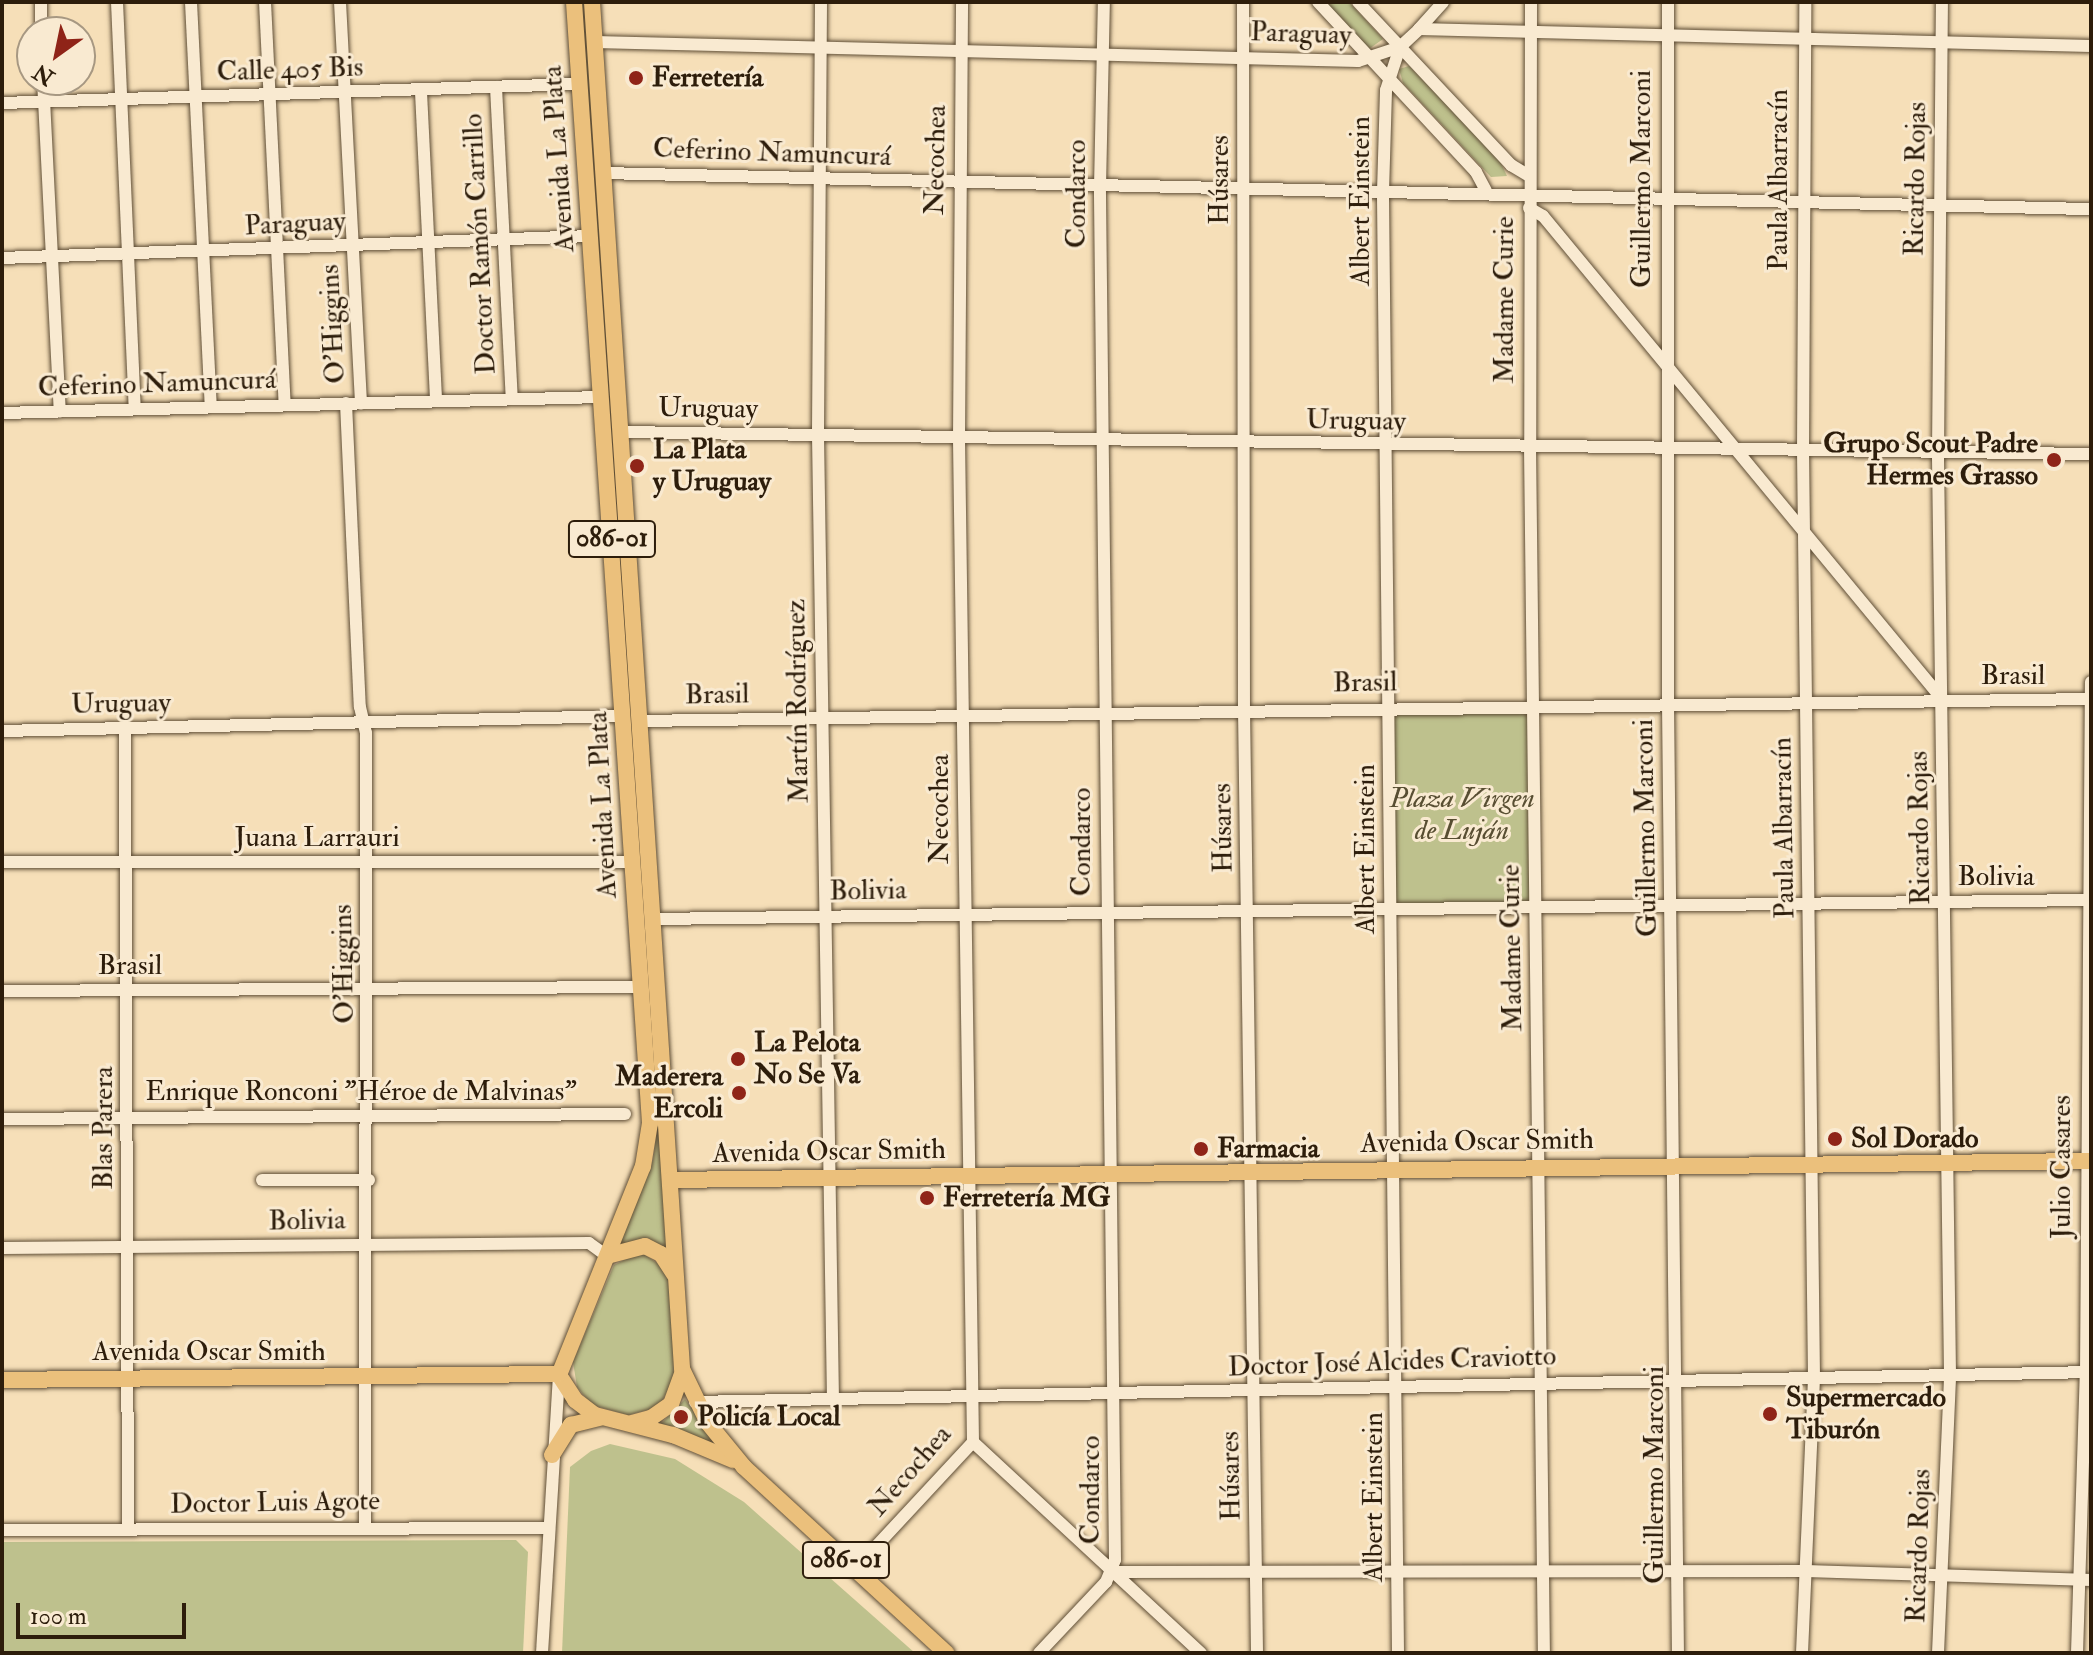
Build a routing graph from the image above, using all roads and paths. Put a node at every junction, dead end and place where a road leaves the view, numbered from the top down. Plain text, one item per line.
1 (117, 2) edge
2 (191, 2) edge
3 (265, 2) edge
4 (340, 2) edge
5 (574, 2) edge
6 (592, 2) edge
7 (821, 2) edge
8 (962, 2) edge
9 (1104, 2) edge
10 (1243, 2) edge
11 (1318, 2) edge
12 (1358, 2) edge
13 (1443, 2) edge
14 (1531, 2) edge
15 (1668, 2) edge
16 (1805, 2) edge
17 (1942, 2) edge
18 (1419, 29) junction
19 (1530, 35) junction
20 (1667, 39) junction
21 (1804, 41) junction
22 (1941, 41) junction
23 (595, 42) junction
24 (2091, 46) edge
25 (820, 47) junction
26 (1400, 47) junction
27 (961, 50) junction
28 (1104, 52) junction
29 (1244, 56) junction
30 (1371, 59) junction
31 (1388, 78) junction
32 (579, 84) junction
33 (496, 87) junction
34 (345, 91) junction
35 (421, 92) junction
36 (267, 94) junction
37 (44, 96) edge
38 (195, 97) junction
39 (120, 100) junction
40 (44, 102) junction
41 (2, 103) edge
42 (603, 173) junction
43 (1529, 176) junction
44 (819, 178) junction
45 (959, 183) junction
46 (1100, 187) junction
47 (1244, 188) junction
48 (1486, 191) junction
49 (1383, 192) junction
50 (1529, 192) junction
51 (1665, 200) junction
52 (1802, 201) junction
53 (1939, 202) junction
54 (1529, 208) junction
55 (2091, 209) edge
56 (591, 236) junction
57 (505, 240) junction
58 (429, 242) junction
59 (352, 245) junction
60 (275, 249) junction
61 (202, 252) junction
62 (127, 255) junction
63 (51, 256) junction
64 (2, 258) edge
65 (1666, 364) junction
66 (602, 397) junction
67 (512, 399) junction
68 (436, 400) junction
69 (346, 403) junction
70 (361, 403) junction
71 (285, 404) junction
72 (211, 406) junction
73 (135, 409) junction
74 (60, 412) junction
75 (2, 413) edge
76 (621, 432) junction
77 (818, 435) junction
78 (959, 438) junction
79 (1102, 441) junction
80 (1244, 443) junction
81 (1386, 445) junction
82 (1530, 446) junction
83 (1666, 448) junction
84 (1736, 450) junction
85 (1803, 452) junction
86 (1938, 453) junction
87 (2091, 454) edge
88 (1806, 533) junction
89 (2091, 682) edge
90 (2091, 699) edge
91 (1943, 700) junction
92 (1805, 701) junction
93 (1668, 703) junction
94 (1534, 704) junction
95 (1390, 707) junction
96 (1244, 709) junction
97 (1104, 712) junction
98 (963, 714) junction
99 (824, 717) junction
100 (632, 718) junction
101 (364, 722) junction
102 (125, 728) junction
103 (2, 731) edge
104 (367, 861) junction
105 (2, 862) edge
106 (632, 862) junction
107 (128, 863) junction
108 (2090, 900) edge
109 (1945, 901) junction
110 (1672, 905) junction
111 (1810, 905) junction
112 (1535, 906) junction
113 (1390, 908) junction
114 (1248, 909) junction
115 (1106, 912) junction
116 (964, 914) junction
117 (824, 916) junction
118 (653, 919) junction
119 (641, 987) junction
120 (129, 990) junction
121 (368, 990) junction
122 (2, 991) edge
123 (625, 1114) dead end
124 (369, 1116) junction
125 (128, 1118) junction
126 (2, 1119) edge
127 (2088, 1161) edge
128 (1948, 1162) junction
129 (1812, 1164) junction
130 (1539, 1166) junction
131 (1677, 1166) junction
132 (1395, 1168) junction
133 (1253, 1172) junction
134 (1111, 1173) junction
135 (971, 1176) junction
136 (827, 1179) junction
137 (262, 1180) dead end
138 (369, 1180) junction
139 (671, 1180) junction
140 (369, 1244) junction
141 (127, 1247) junction
142 (2, 1248) edge
143 (607, 1256) junction
144 (678, 1290) junction
145 (682, 1369) junction
146 (2089, 1372) edge
147 (559, 1374) junction
148 (1950, 1374) junction
149 (367, 1377) junction
150 (1814, 1377) junction
151 (1679, 1378) junction
152 (128, 1379) junction
153 (2, 1380) edge
154 (1543, 1381) junction
155 (1398, 1385) junction
156 (1254, 1390) junction
157 (1115, 1394) junction
158 (973, 1397) junction
159 (833, 1399) junction
160 (695, 1402) junction
161 (602, 1418) junction
162 (623, 1422) junction
163 (973, 1442) junction
164 (552, 1455) junction
165 (744, 1467) junction
166 (365, 1525) junction
167 (128, 1528) junction
168 (548, 1528) junction
169 (2, 1530) edge
170 (855, 1569) junction
171 (1678, 1570) junction
172 (1398, 1571) junction
173 (1544, 1571) junction
174 (1806, 1571) junction
175 (1113, 1572) junction
176 (1256, 1572) junction
177 (1942, 1573) junction
178 (2086, 1579) edge
179 (542, 1653) edge
180 (946, 1653) edge
181 (1039, 1653) edge
182 (1201, 1653) edge
183 (1257, 1653) edge
184 (1398, 1653) edge
185 (1544, 1653) edge
186 (1678, 1653) edge
187 (1802, 1653) edge
188 (1938, 1653) edge
189 (2077, 1653) edge

1 - 39 street
2 - 38 street
3 - 36 street
4 - 34 street, O'Higgins
5 - 32 main road, Avenida La Plata / 086-01
6 - 23 main road, Avenida La Plata / 086-01
7 - 25 street, Martín Rodríguez
8 - 27 street, Necochea
9 - 28 street, Condarco
10 - 29 street, Húsares
11 - 30 street
12 - 26 street
13 - 18 street, Paraguay
14 - 19 street, Madame Curie
15 - 20 street, Guillermo Marconi
16 - 21 street, Paula Albarracín
17 - 22 street, Ricardo Rojas
18 - 19 street
18 - 26 street, Paraguay
19 - 20 street
19 - 43 street, Madame Curie
20 - 21 street
20 - 51 street, Guillermo Marconi
21 - 22 street
21 - 52 street, Paula Albarracín
22 - 24 street
22 - 53 street, Ricardo Rojas
23 - 25 street, Paraguay
23 - 42 main road, Avenida La Plata / 086-01
25 - 27 street, Paraguay
25 - 44 street, Martín Rodríguez
26 - 30 street, Paraguay
26 - 31 street, Albert Einstein
26 - 43 street
27 - 28 street, Paraguay
27 - 45 street, Necochea
28 - 29 street, Paraguay
28 - 46 street, Condarco
29 - 30 street, Paraguay
29 - 47 street, Húsares
30 - 31 street
31 - 48 street
31 - 49 street, Albert Einstein
32 - 33 street, Calle 405 Bis
32 - 56 main road, Avenida La Plata / 086-01
33 - 35 street, Calle 405 Bis
33 - 57 street, Doctor Ramón Carrillo
34 - 35 street, Calle 405 Bis
34 - 36 street, Calle 405 Bis
34 - 59 street, O'Higgins
35 - 58 street
36 - 38 street, Calle 405 Bis
36 - 60 street
37 - 40 street
38 - 39 street, Calle 405 Bis
38 - 61 street
39 - 40 street, Calle 405 Bis
39 - 62 street
40 - 41 street, Calle 405 Bis
40 - 63 street
42 - 44 street, Ceferino Namuncurá
42 - 76 main road, Avenida La Plata / 086-01
43 - 50 street, Madame Curie
44 - 45 street, Ceferino Namuncurá
44 - 77 street, Martín Rodríguez
45 - 46 street, Ceferino Namuncurá
45 - 78 street, Necochea
46 - 47 street, Ceferino Namuncurá
46 - 79 street, Condarco
47 - 49 street, Ceferino Namuncurá
47 - 80 street, Húsares
48 - 49 street, Ceferino Namuncurá
48 - 50 street, Ceferino Namuncurá
49 - 81 street, Albert Einstein
50 - 51 street, Ceferino Namuncurá
50 - 54 street, Madame Curie
51 - 52 street, Ceferino Namuncurá
51 - 65 street, Guillermo Marconi
52 - 53 street, Ceferino Namuncurá
52 - 85 street, Paula Albarracín
53 - 55 street, Ceferino Namuncurá
53 - 86 street, Ricardo Rojas
54 - 65 street
54 - 82 street, Madame Curie
56 - 57 street, Paraguay
56 - 66 main road, Avenida La Plata / 086-01
57 - 58 street, Paraguay
57 - 67 street, Doctor Ramón Carrillo
58 - 59 street, Paraguay
58 - 68 street
59 - 60 street, Paraguay
59 - 70 street, O'Higgins
60 - 61 street, Paraguay
60 - 71 street
61 - 62 street, Paraguay
61 - 72 street
62 - 63 street, Paraguay
62 - 73 street
63 - 64 street, Paraguay
63 - 74 street
65 - 83 street, Guillermo Marconi
65 - 84 street
66 - 67 street, Ceferino Namuncurá
66 - 100 main road, Avenida La Plata / 086-01
67 - 68 street, Ceferino Namuncurá
68 - 70 street, Ceferino Namuncurá
69 - 70 street, Ceferino Namuncurá
69 - 71 street, Ceferino Namuncurá
69 - 101 street, O'Higgins
71 - 72 street, Ceferino Namuncurá
72 - 73 street, Ceferino Namuncurá
73 - 74 street, Ceferino Namuncurá
74 - 75 street, Ceferino Namuncurá
76 - 77 street, Uruguay
76 - 100 main road, Avenida La Plata / 086-01
77 - 78 street, Uruguay
77 - 99 street, Martín Rodríguez
78 - 79 street, Uruguay
78 - 98 street, Necochea
79 - 80 street, Uruguay
79 - 97 street, Condarco
80 - 81 street, Uruguay
80 - 96 street, Húsares
81 - 82 street, Uruguay
81 - 95 street, Albert Einstein
82 - 83 street, Uruguay
82 - 94 street, Madame Curie
83 - 84 street, Uruguay
83 - 93 street, Guillermo Marconi
84 - 85 street, Uruguay
84 - 88 street
85 - 86 street, Uruguay
85 - 88 street, Paula Albarracín
86 - 87 street, Uruguay
86 - 91 street, Ricardo Rojas
88 - 91 street
88 - 92 street, Paula Albarracín
89 - 90 street, Julio Casares
90 - 91 street, Brasil
90 - 108 street, Julio Casares
91 - 92 street, Brasil
91 - 109 street, Ricardo Rojas
92 - 93 street, Brasil
92 - 111 street, Paula Albarracín
93 - 94 street, Brasil
93 - 110 street, Guillermo Marconi
94 - 95 street, Brasil
94 - 112 street, Madame Curie
95 - 96 street, Brasil
95 - 113 street, Albert Einstein
96 - 97 street, Brasil
96 - 114 street, Húsares
97 - 98 street, Brasil
97 - 115 street, Condarco
98 - 99 street, Brasil
98 - 116 street, Necochea
99 - 100 street, Brasil
99 - 117 street, Martín Rodríguez
100 - 101 street, Uruguay
100 - 106 main road, Avenida La Plata / 086-01
100 - 118 main road, Avenida La Plata / 086-01
101 - 102 street, Uruguay
101 - 104 street, O'Higgins
102 - 103 street, Uruguay
102 - 107 street, Blas Parera
104 - 106 street, Juana Larrauri
104 - 107 street, Juana Larrauri
104 - 121 street, O'Higgins
105 - 107 street, Juana Larrauri
106 - 119 main road, Avenida La Plata / 086-01
107 - 120 street, Blas Parera
108 - 109 street, Bolivia
108 - 127 street, Julio Casares
109 - 111 street, Bolivia
109 - 128 street, Ricardo Rojas
110 - 111 street, Bolivia
110 - 112 street, Bolivia
110 - 131 street, Guillermo Marconi
111 - 129 street, Paula Albarracín
112 - 113 street, Bolivia
112 - 130 street, Madame Curie
113 - 114 street, Bolivia
113 - 132 street, Albert Einstein
114 - 115 street, Bolivia
114 - 133 street, Húsares
115 - 116 street, Bolivia
115 - 134 street, Condarco
116 - 117 street, Bolivia
116 - 135 street, Necochea
117 - 118 street, Bolivia
117 - 136 street, Martín Rodríguez
118 - 139 main road, Avenida La Plata / 086-01
119 - 121 street, Brasil
119 - 143 main road, Avenida La Plata / 086-01
120 - 121 street, Brasil
120 - 122 street, Brasil
120 - 125 street, Blas Parera
121 - 124 street, O'Higgins
123 - 124 street, Enrique Ronconi "Héroe de Malvinas"
124 - 125 street, Enrique Ronconi "Héroe de Malvinas"
124 - 138 street, O'Higgins
125 - 126 street, Enrique Ronconi "Héroe de Malvinas"
125 - 141 street, Blas Parera
127 - 128 main road, Avenida Oscar Smith
127 - 146 street, Julio Casares
128 - 129 main road, Avenida Oscar Smith
128 - 148 street, Ricardo Rojas
129 - 131 main road, Avenida Oscar Smith
129 - 150 street, Paula Albarracín
130 - 131 main road, Avenida Oscar Smith
130 - 132 main road, Avenida Oscar Smith
130 - 154 street, Madame Curie
131 - 151 street, Guillermo Marconi
132 - 133 main road, Avenida Oscar Smith
132 - 155 street, Albert Einstein
133 - 134 main road, Avenida Oscar Smith
133 - 156 street, Húsares
134 - 135 main road, Avenida Oscar Smith
134 - 157 street, Condarco
135 - 136 main road, Avenida Oscar Smith
135 - 158 street, Necochea
136 - 139 main road, Avenida Oscar Smith
136 - 159 street, Martín Rodríguez
137 - 138 street
138 - 140 street, O'Higgins
139 - 144 main road, Avenida La Plata / 086-01
140 - 141 street, Bolivia
140 - 143 street, Bolivia
140 - 149 street, O'Higgins
141 - 142 street, Bolivia
141 - 152 street, Blas Parera
143 - 144 main road
143 - 147 main road, Avenida La Plata
144 - 145 main road, Avenida La Plata
145 - 160 main road, Avenida La Plata / 086-01
145 - 162 main road
146 - 148 street, Doctor José Alcides Craviotto
146 - 178 street, Julio Casares
147 - 149 main road, Avenida Oscar Smith
147 - 161 main road, Avenida La Plata
147 - 164 street
148 - 150 street, Doctor José Alcides Craviotto
148 - 177 street, Ricardo Rojas
149 - 152 main road, Avenida Oscar Smith
149 - 166 street, O'Higgins
150 - 151 street, Doctor José Alcides Craviotto
150 - 174 street, Paula Albarracín
151 - 154 street, Doctor José Alcides Craviotto
151 - 171 street, Guillermo Marconi
152 - 153 main road, Avenida Oscar Smith
152 - 167 street, Blas Parera
154 - 155 street, Doctor José Alcides Craviotto
154 - 173 street, Madame Curie
155 - 156 street, Doctor José Alcides Craviotto
155 - 172 street, Albert Einstein
156 - 157 street, Doctor José Alcides Craviotto
156 - 176 street, Húsares
157 - 158 street, Doctor José Alcides Craviotto
157 - 175 street, Condarco
158 - 159 street, Doctor José Alcides Craviotto
158 - 163 street, Necochea
159 - 160 street, Doctor José Alcides Craviotto
160 - 165 main road, Avenida La Plata / 086-01
161 - 162 main road, Avenida La Plata
161 - 164 main road
162 - 165 main road, Avenida La Plata / 086-01
163 - 170 street, Necochea
163 - 175 street
164 - 168 street
165 - 170 main road, Avenida La Plata / 086-01
166 - 167 street, Doctor Luis Agote
166 - 168 street, Doctor Luis Agote
167 - 169 street, Doctor Luis Agote
168 - 179 street
170 - 180 main road, Avenida La Plata / 086-01
171 - 173 street
171 - 174 street
171 - 186 street, Guillermo Marconi
172 - 173 street
172 - 176 street
172 - 184 street, Albert Einstein
173 - 185 street, Madame Curie
174 - 177 street
174 - 187 street, Paula Albarracín
175 - 176 street
175 - 181 street, Condarco
175 - 182 street
176 - 183 street, Húsares
177 - 178 street
177 - 188 street, Ricardo Rojas
178 - 189 street, Julio Casares

